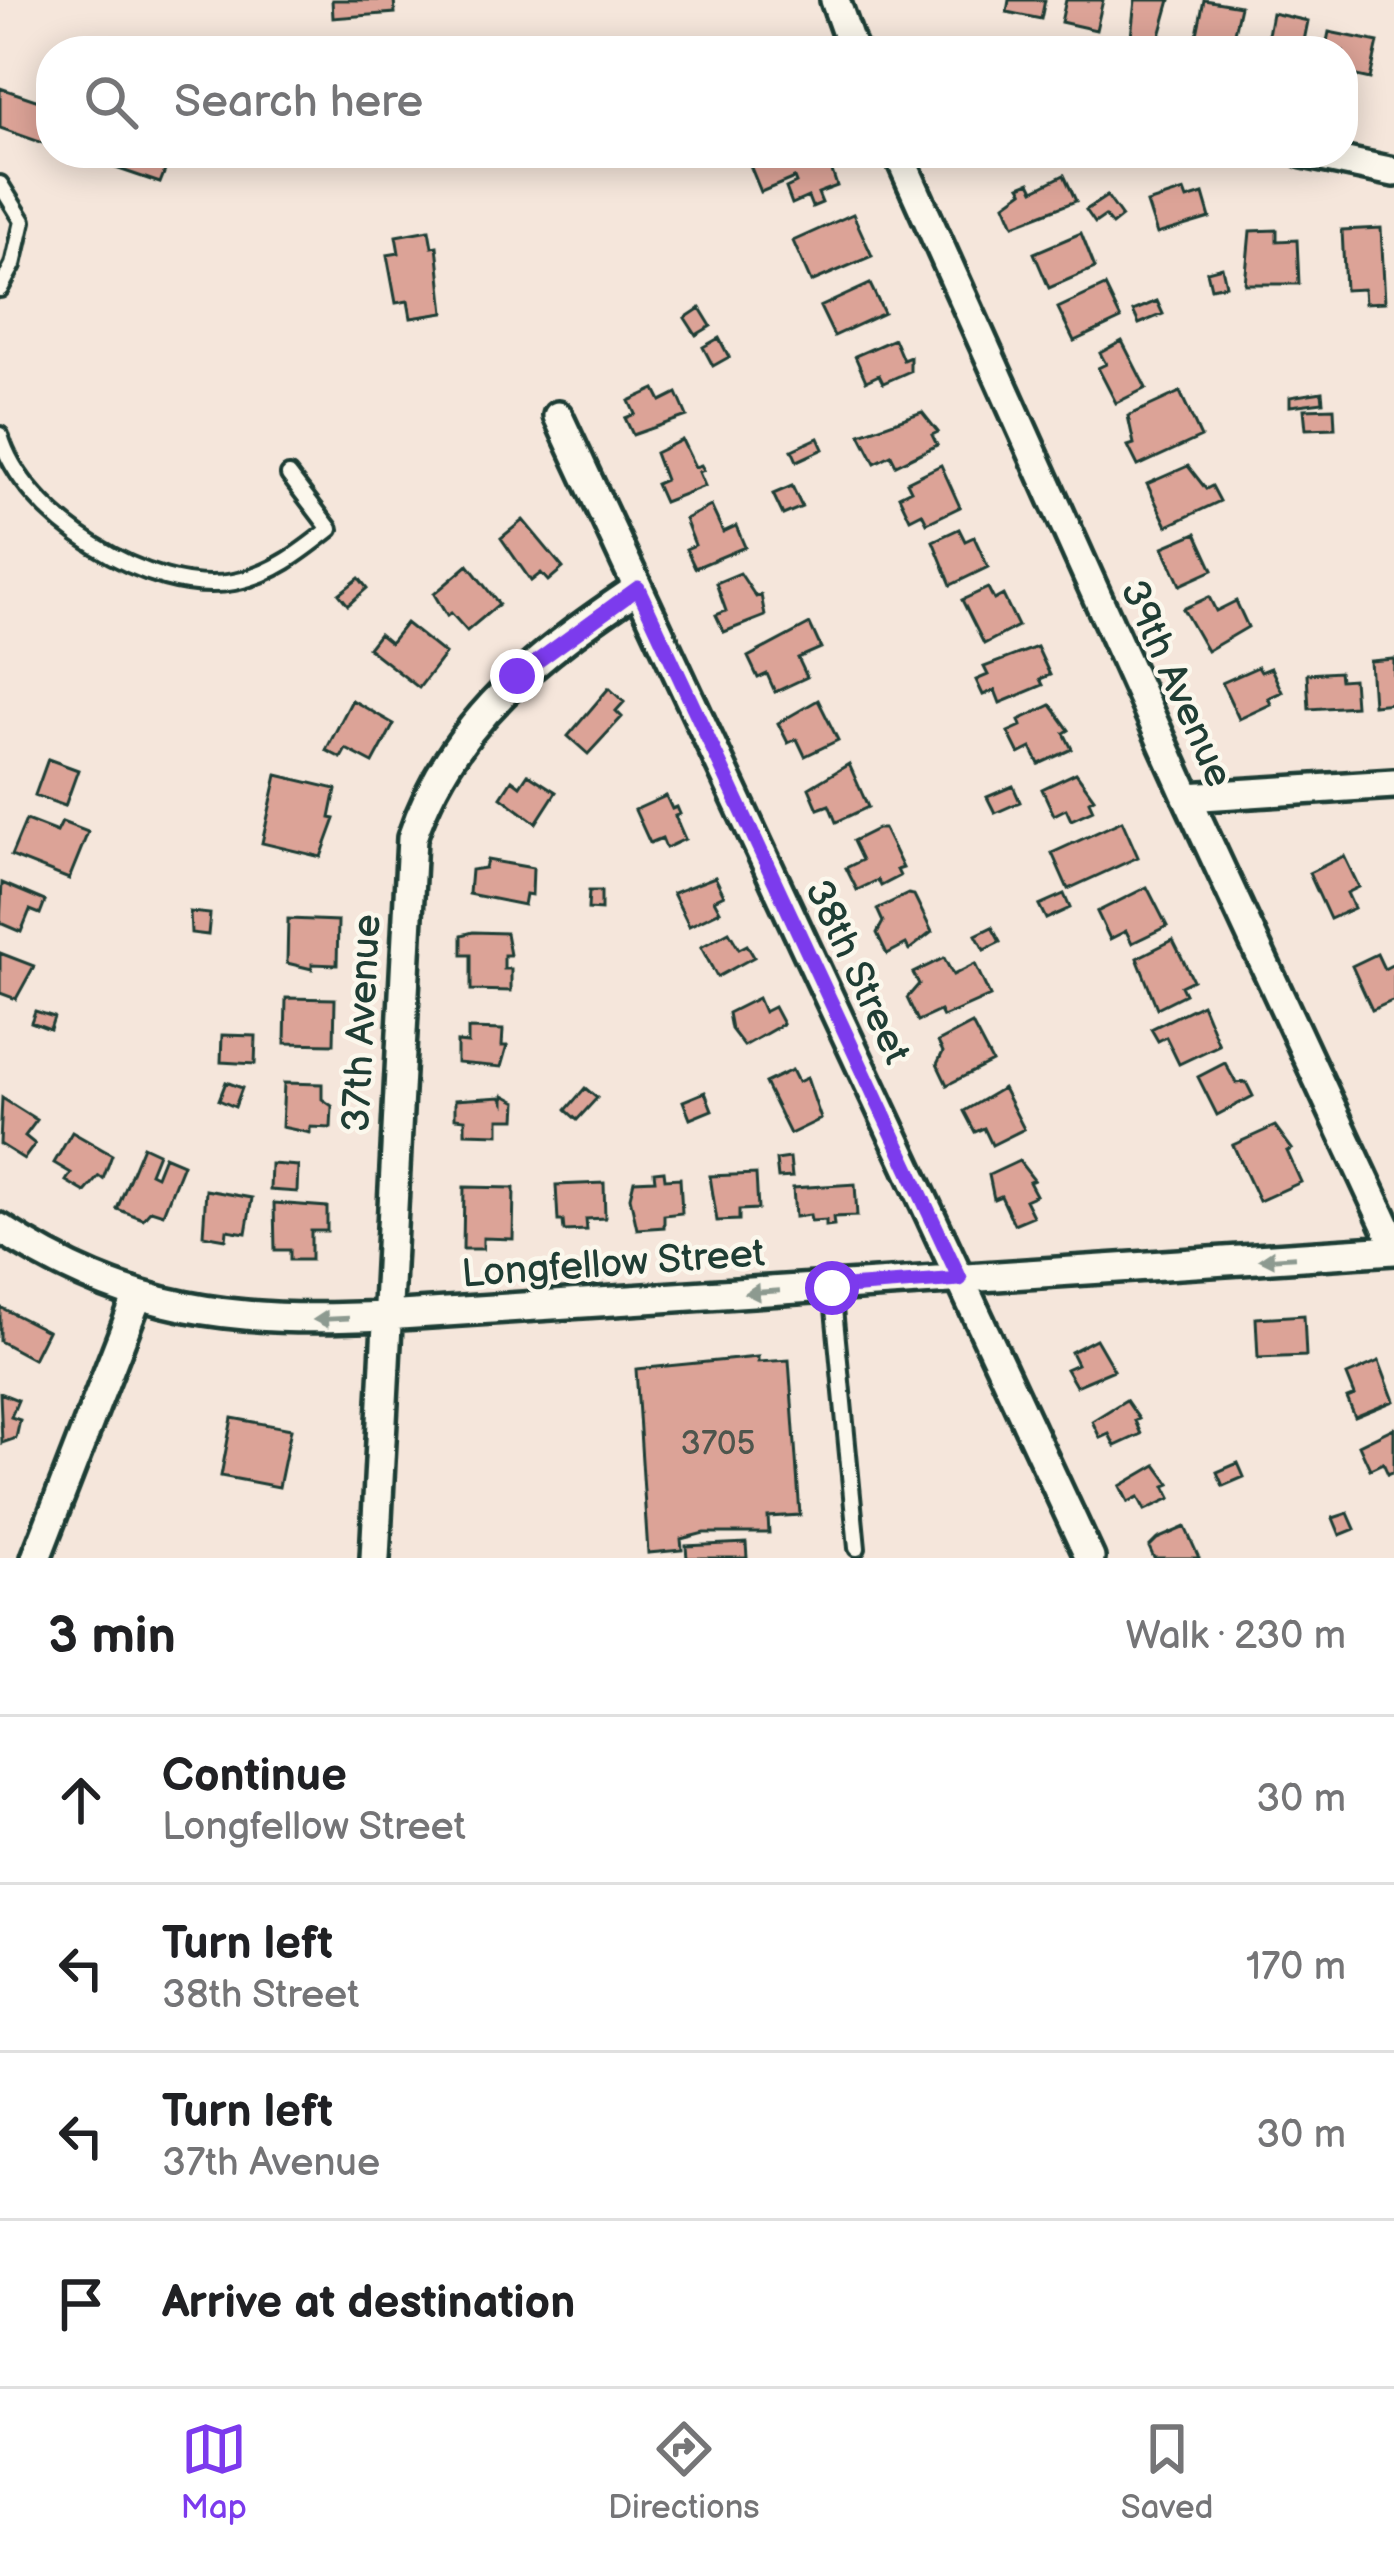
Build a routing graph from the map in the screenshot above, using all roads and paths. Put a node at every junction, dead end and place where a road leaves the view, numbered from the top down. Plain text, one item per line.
1 (835, 0) edge
2 (848, 36) edge
3 (1358, 164) edge
4 (905, 168) edge
5 (1394, 172) edge
6 (0, 184) edge
7 (0, 289) edge
8 (558, 416) dead end
9 (0, 435) edge
10 (289, 475) dead end
11 (638, 588) junction
12 (1394, 784) edge
13 (1186, 797) junction
14 (0, 1228) edge
15 (1394, 1246) edge
16 (960, 1279) junction
17 (832, 1288) junction
18 (136, 1298) junction
19 (385, 1316) junction
20 (857, 1549) dead end
21 (37, 1558) edge
22 (375, 1558) edge
23 (1090, 1558) edge

1 - 2 street
3 - 5 street
4 - 13 street, 39th Avenue
6 - 7 lane
8 - 11 street, 38th Street
9 - 10 lane
11 - 16 street, 38th Street
11 - 19 street, 37th Avenue
12 - 13 street
13 - 15 street, 39th Avenue
14 - 18 street, Longfellow Street
15 -> 16 street, Longfellow Street
16 - 17 street, Longfellow Street
16 - 23 street, 38th Street
17 -> 19 street, Longfellow Street
17 - 20 lane
19 -> 18 street, Longfellow Street
18 - 21 street
19 - 22 street, 37th Avenue

